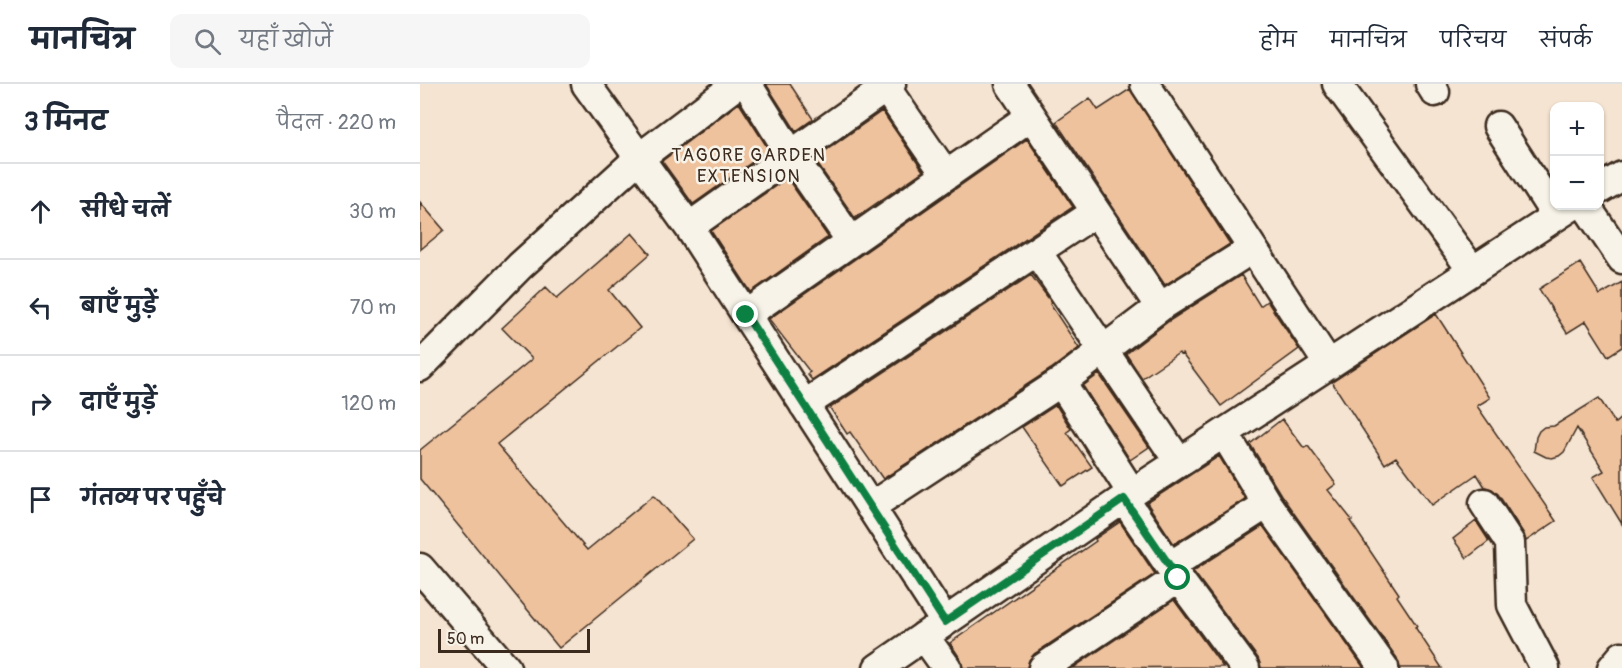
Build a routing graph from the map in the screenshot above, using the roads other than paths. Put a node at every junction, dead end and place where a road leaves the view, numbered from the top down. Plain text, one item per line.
1 (586, 84) edge
2 (737, 84) edge
3 (747, 84) edge
4 (1010, 84) edge
5 (1145, 84) edge
6 (1337, 84) edge
7 (888, 86) edge
8 (1031, 116) junction
9 (1498, 126) dead end
10 (790, 153) junction
11 (639, 158) junction
12 (946, 175) junction
13 (1622, 176) edge
14 (1604, 186) edge
15 (1589, 210) edge
16 (1564, 211) edge
17 (1096, 212) junction
18 (689, 227) junction
19 (851, 241) junction
20 (1252, 249) junction
21 (1037, 252) junction
22 (1622, 259) edge
23 (1472, 270) junction
24 (1160, 307) junction
25 (746, 315) junction
26 (1104, 350) junction
27 (421, 364) edge
28 (1329, 364) junction
29 (1061, 382) junction
30 (804, 405) junction
31 (1224, 433) junction
32 (1179, 462) junction
33 (1128, 496) junction
34 (1484, 503) dead end
35 (1267, 504) junction
36 (870, 507) junction
37 (420, 567) edge
38 (1174, 572) junction
39 (934, 629) junction
40 (1622, 656) edge
41 (1240, 666) edge
42 (506, 668) edge
43 (878, 668) edge
44 (946, 668) edge
45 (1043, 668) edge
46 (1384, 668) edge
47 (1545, 668) edge
48 (1612, 668) edge

1 - 11 street
2 - 11 street
3 - 10 street
4 - 8 street
5 - 20 street
6 - 23 street
7 - 10 street
7 - 12 street
8 - 12 street
8 - 17 street
9 - 16 street
10 - 18 street
10 - 19 street
11 - 18 street
11 - 27 street
12 - 19 street
13 - 14 street
15 - 22 street
16 - 23 street
17 - 21 street
17 - 24 street
18 - 25 street
19 - 25 street
20 - 24 street
20 - 28 street
21 - 26 street
21 - 30 street
23 - 28 street
24 - 26 street
25 - 30 street
26 - 29 street
26 - 32 street
28 - 31 street
29 - 33 street
29 - 36 street
30 - 36 street
31 - 32 street
31 - 35 street
32 - 33 street
33 - 38 street
33 - 39 street
34 - 47 street
35 - 38 street
35 - 46 street
36 - 39 street
37 - 42 street
38 - 41 street
38 - 45 street
39 - 43 street
39 - 44 street
40 - 48 street

